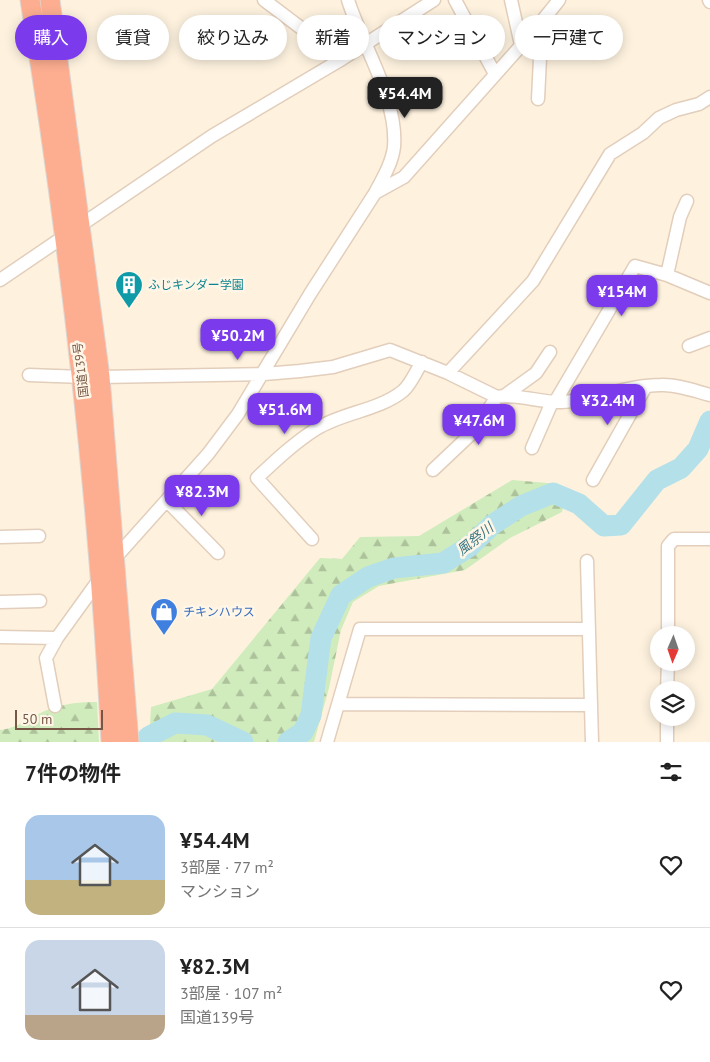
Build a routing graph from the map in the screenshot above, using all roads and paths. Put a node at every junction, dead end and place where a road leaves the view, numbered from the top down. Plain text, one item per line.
1 (30, 0) edge
2 (50, 0) edge
3 (264, 0) edge
4 (348, 0) edge
5 (434, 0) edge
6 (455, 0) edge
7 (512, 0) edge
8 (559, 0) edge
9 (354, 15) edge
10 (515, 15) edge
11 (547, 15) edge
12 (297, 25) edge
13 (369, 41) edge
14 (369, 51) edge
15 (515, 52) edge
16 (340, 60) edge
17 (540, 60) edge
18 (495, 74) junction
19 (710, 97) edge
20 (538, 99) dead end
21 (375, 193) junction
22 (687, 201) dead end
23 (80, 224) junction
24 (65, 237) junction
25 (667, 275) junction
26 (0, 280) edge
27 (710, 294) edge
28 (710, 338) edge
29 (689, 346) dead end
30 (550, 352) dead end
31 (422, 362) junction
32 (448, 373) junction
33 (264, 374) junction
34 (29, 375) dead end
35 (92, 377) junction
36 (646, 386) junction
37 (710, 395) edge
38 (500, 397) junction
39 (553, 402) junction
40 (532, 448) dead end
41 (433, 470) dead end
42 (593, 480) dead end
43 (167, 502) junction
44 (39, 536) dead end
45 (0, 537) edge
46 (312, 538) dead end
47 (710, 540) edge
48 (218, 552) dead end
49 (116, 557) junction
50 (588, 561) dead end
51 (101, 577) junction
52 (40, 601) dead end
53 (0, 602) edge
54 (668, 626) edge
55 (589, 629) junction
56 (0, 637) edge
57 (57, 638) junction
58 (338, 704) junction
59 (591, 705) junction
60 (55, 706) dead end
61 (667, 726) edge
62 (111, 742) edge
63 (129, 742) edge
64 (326, 742) edge
65 (592, 742) edge
66 (667, 742) edge

1 - 24 highway, 国道139号
2 - 23 highway, 国道139号
3 - 12 street
4 - 9 street
5 - 13 street
6 - 18 street
7 - 10 street
8 - 11 street
14 - 21 street
15 - 18 street
16 - 23 street
17 - 20 street
18 - 21 street
19 - 32 street
21 - 33 street
22 - 25 street
23 - 24 street
23 - 35 highway, 国道139号
24 - 26 street
24 - 35 highway, 国道139号
25 - 27 street
25 - 39 street
28 - 29 street
30 - 38 street
31 - 32 street
31 - 33 street
31 - 46 street
32 - 38 street
33 - 35 street
33 - 43 street
34 - 35 street
35 - 49 highway, 国道139号
35 - 51 highway, 国道139号
36 - 37 street
36 - 39 street
36 - 42 street
38 - 39 street
38 - 41 street
39 - 40 street
43 - 48 street
43 - 49 street
44 - 45 street
47 - 54 street
49 - 63 highway, 国道139号
50 - 55 street
51 - 57 street
51 - 62 highway, 国道139号
52 - 53 street
55 - 58 street
55 - 59 street
56 - 57 street
57 - 60 street
58 - 59 street
58 - 64 street
59 - 65 street
61 - 66 street

